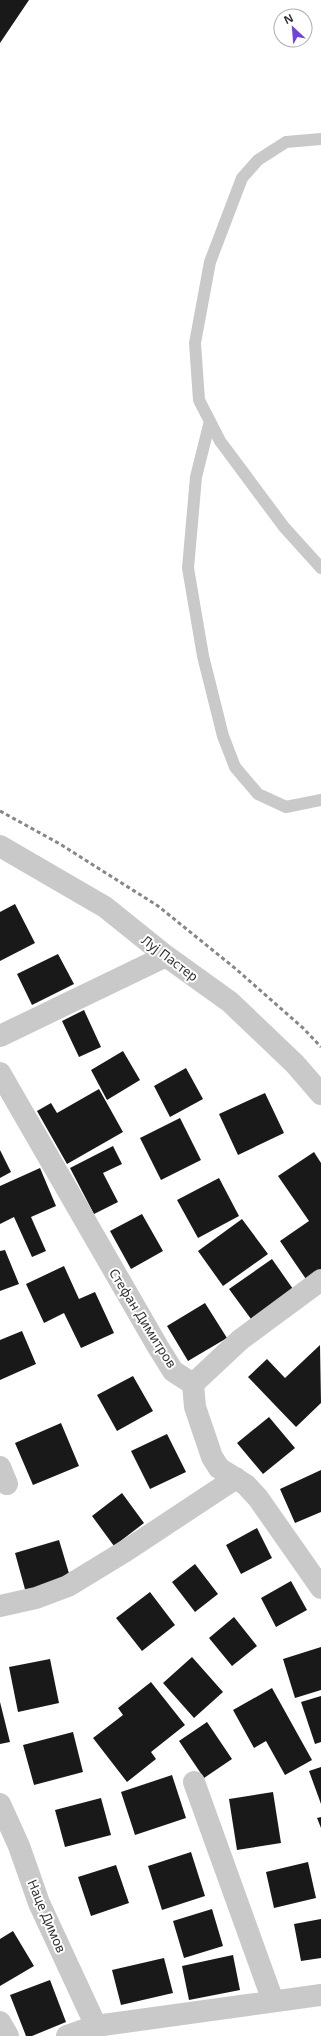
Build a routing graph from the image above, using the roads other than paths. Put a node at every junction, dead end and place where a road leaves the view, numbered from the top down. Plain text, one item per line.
1 (321, 139) edge
2 (210, 421) junction
3 (321, 568) edge
4 (321, 800) edge
5 (0, 846) edge
6 (166, 956) junction
7 (0, 1036) edge
8 (0, 1073) edge
9 (321, 1094) edge
10 (321, 1280) edge
11 (193, 1384) junction
12 (236, 1478) junction
13 (321, 1588) edge
14 (0, 1606) edge
15 (194, 1782) dead end
16 (0, 1804) edge
17 (321, 1995) edge
18 (273, 2001) junction
19 (0, 2022) edge
20 (96, 2026) junction
21 (8, 2036) edge
22 (66, 2036) edge

1 - 2 lane
2 - 3 lane
2 - 4 lane
5 - 6 street, Луј Пастер
6 - 7 street
6 - 9 street, Луј Пастер
8 - 11 street, Стефан Димитров
10 - 11 street
11 - 12 street
12 - 13 street
12 - 14 street
15 - 18 street
16 - 20 street, Наце Димов
17 - 18 street
18 - 20 street
19 - 21 street
20 - 22 street

